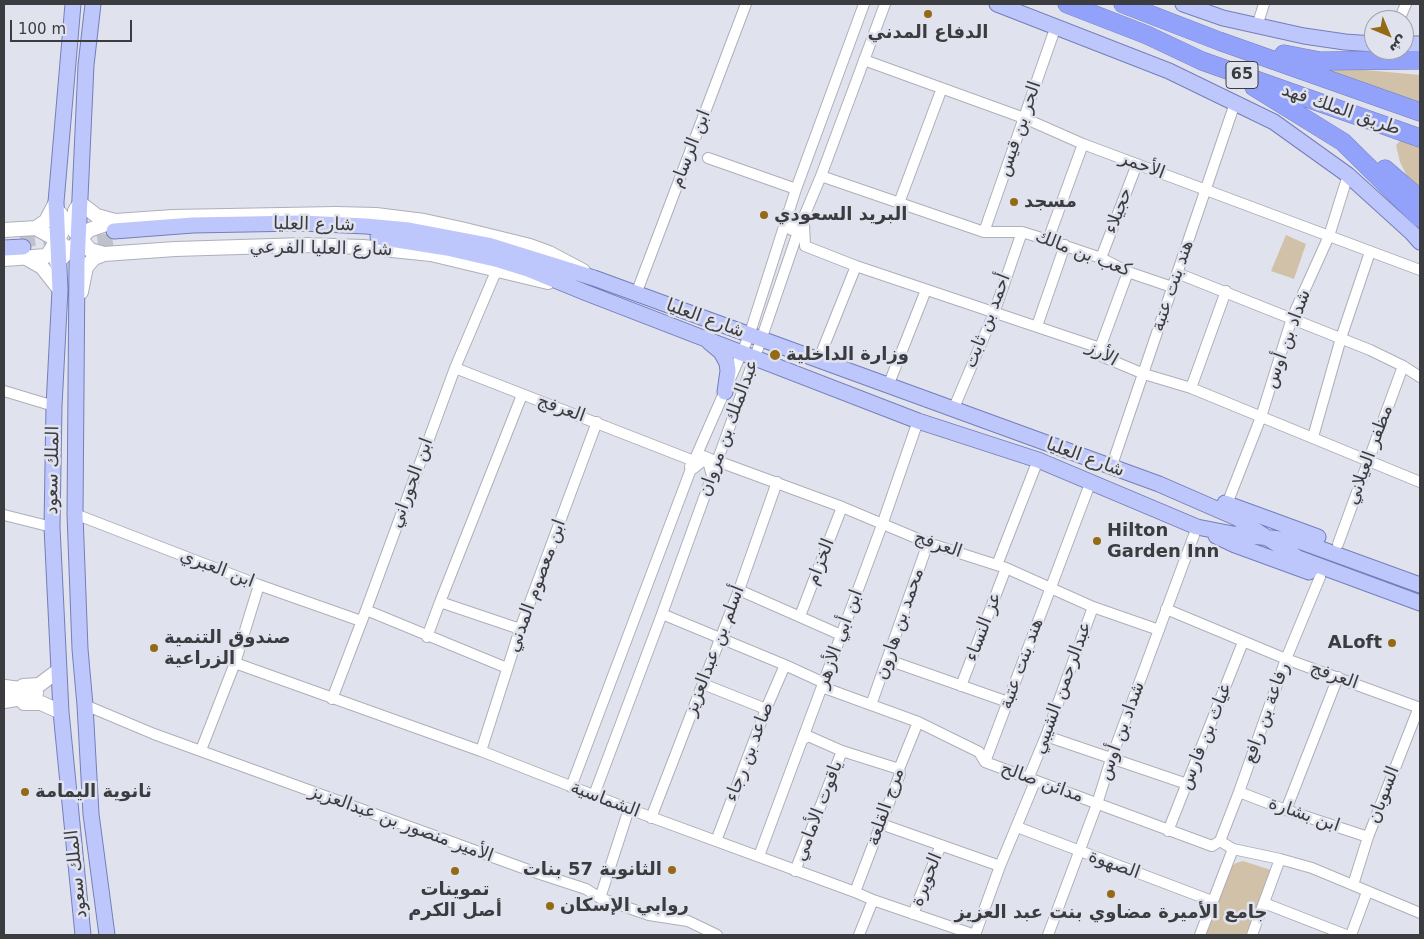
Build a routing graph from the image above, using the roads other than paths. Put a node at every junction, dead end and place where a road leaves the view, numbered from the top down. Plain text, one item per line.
1 (73, 4) edge
2 (93, 4) edge
3 (746, 4) edge
4 (864, 4) edge
5 (885, 4) edge
6 (997, 4) edge
7 (1067, 4) edge
8 (1122, 4) edge
9 (1183, 4) edge
10 (1264, 4) edge
11 (1056, 26) junction
12 (1257, 26) junction
13 (1220, 41) junction
14 (1364, 43) edge
15 (864, 60) junction
16 (1202, 60) junction
17 (1420, 60) edge
18 (1330, 61) junction
19 (1420, 69) edge
20 (942, 88) junction
21 (1234, 103) junction
22 (1420, 112) edge
23 (1024, 118) junction
24 (1420, 138) edge
25 (1343, 142) junction
26 (1084, 144) junction
27 (708, 158) dead end
28 (1137, 164) junction
29 (1348, 175) junction
30 (822, 176) junction
31 (796, 189) junction
32 (1206, 190) junction
33 (1420, 199) edge
34 (80, 203) junction
35 (899, 203) junction
36 (56, 206) junction
37 (788, 215) junction
38 (1420, 218) edge
39 (802, 223) junction
40 (67, 224) junction
41 (36, 228) junction
42 (4, 230) edge
43 (114, 230) junction
44 (984, 232) junction
45 (1022, 232) junction
46 (1329, 236) junction
47 (80, 239) junction
48 (4, 240) edge
49 (57, 240) junction
50 (1048, 240) junction
51 (1420, 242) edge
52 (1065, 246) junction
53 (4, 248) edge
54 (23, 248) junction
55 (1370, 252) junction
56 (73, 254) junction
57 (104, 254) junction
58 (1101, 258) junction
59 (4, 259) edge
60 (58, 263) junction
61 (856, 266) junction
62 (497, 270) junction
63 (1420, 270) edge
64 (1128, 272) junction
65 (1177, 273) junction
66 (564, 284) junction
67 (1172, 287) junction
68 (60, 290) junction
69 (926, 290) junction
70 (1226, 291) junction
71 (636, 294) junction
72 (77, 312) junction
73 (994, 312) junction
74 (1292, 318) junction
75 (1037, 326) junction
76 (704, 338) junction
77 (755, 338) junction
78 (1341, 338) junction
79 (1100, 348) junction
80 (748, 355) junction
81 (818, 361) junction
82 (1402, 366) junction
83 (454, 368) junction
84 (1144, 374) junction
85 (1420, 377) edge
86 (888, 386) junction
87 (1191, 388) junction
88 (4, 391) edge
89 (724, 392) junction
90 (522, 394) junction
91 (54, 406) junction
92 (953, 410) junction
93 (1261, 417) junction
94 (918, 421) junction
95 (597, 422) junction
96 (1313, 437) junction
97 (1038, 460) junction
98 (1368, 460) junction
99 (693, 464) junction
100 (715, 466) junction
101 (1111, 468) junction
102 (1091, 481) junction
103 (776, 482) junction
104 (1420, 482) edge
105 (1159, 484) junction
106 (1227, 504) junction
107 (842, 507) junction
108 (75, 514) junction
109 (4, 515) edge
110 (882, 525) junction
111 (52, 527) junction
112 (1197, 527) junction
113 (1268, 538) junction
114 (928, 543) junction
115 (1338, 544) junction
116 (1002, 566) junction
117 (1420, 575) edge
118 (1320, 576) junction
119 (259, 585) junction
120 (1420, 585) edge
121 (1051, 587) junction
122 (739, 590) junction
123 (440, 602) junction
124 (1420, 603) edge
125 (1093, 607) junction
126 (1166, 609) junction
127 (366, 610) junction
128 (1420, 611) edge
129 (662, 614) junction
130 (800, 616) junction
131 (361, 621) junction
132 (520, 629) junction
133 (1159, 630) junction
134 (841, 635) junction
135 (427, 636) junction
136 (720, 638) junction
137 (1243, 642) junction
138 (888, 660) junction
139 (1286, 660) junction
140 (235, 662) junction
141 (785, 664) junction
142 (507, 668) junction
143 (60, 670) junction
144 (1338, 677) junction
145 (703, 684) junction
146 (822, 684) junction
147 (961, 686) junction
148 (4, 694) edge
149 (332, 699) junction
150 (1008, 702) junction
151 (871, 705) junction
152 (85, 706) junction
153 (1420, 707) edge
154 (766, 709) junction
155 (61, 712) junction
156 (918, 722) junction
157 (1046, 736) junction
158 (802, 740) junction
159 (201, 750) junction
160 (481, 751) junction
161 (842, 751) junction
162 (1111, 759) junction
163 (985, 762) junction
164 (899, 769) junction
165 (1028, 779) junction
166 (1187, 784) junction
167 (571, 787) junction
168 (1239, 792) junction
169 (594, 795) junction
170 (1097, 804) junction
171 (629, 809) junction
172 (1286, 810) junction
173 (651, 818) junction
174 (881, 824) junction
175 (1017, 827) junction
176 (1168, 831) junction
177 (1368, 837) junction
178 (716, 841) junction
179 (1216, 844) junction
180 (941, 845) junction
181 (1233, 849) junction
182 (1078, 852) junction
183 (759, 856) junction
184 (1280, 859) junction
185 (1000, 866) junction
186 (796, 871) junction
187 (1353, 885) junction
188 (855, 892) junction
189 (1367, 892) junction
190 (600, 898) junction
191 (873, 900) junction
192 (1212, 901) junction
193 (1264, 903) junction
194 (1420, 913) edge
195 (913, 914) junction
196 (83, 935) edge
197 (108, 935) edge
198 (717, 935) edge
199 (859, 935) edge
200 (975, 935) edge
201 (1048, 935) edge
202 (1200, 935) edge
203 (1252, 935) edge
204 (1346, 935) edge
205 (1351, 935) edge

1 - 36 main road, الملك سعود
2 - 34 main road, الملك سعود
3 - 71 street, ابن الرسام
4 - 31 street, عبدالملك بن مروان
5 - 15 street, عبدالملك بن مروان
6 - 11 main road
7 - 16 highway, طريق الملك فهد / 65
8 - 13 highway, طريق الملك فهد / 65
9 - 12 main road
10 - 12 street
11 - 21 main road
11 - 23 street, الحر بن قيس
12 - 14 main road
13 - 18 highway
13 - 22 highway, طريق الملك فهد / 65
15 - 20 street, الأحمر
15 - 30 street, عبدالملك بن مروان
16 - 24 highway, طريق الملك فهد / 65
16 - 25 highway
17 - 18 highway
18 - 19 highway
20 - 23 street, الأحمر
20 - 35 street
21 - 29 main road
21 - 32 street, هند بنت عتبة
23 - 26 street, الأحمر
23 - 44 street, الحر بن قيس
25 - 33 highway
25 - 38 highway
26 - 28 street, الأحمر
26 - 50 street
27 - 31 street
28 - 32 street, الأحمر
28 - 58 street, حجيلاء
29 - 46 street, شداد بن أوس
29 - 51 main road
30 - 35 street, كعب بن مالك
30 - 39 street, عبدالملك بن مروان
31 - 37 street, عبدالملك بن مروان
32 - 46 street, الأحمر
32 - 65 street, هند بنت عتبة
34 - 40 street
34 - 43 street
34 - 47 main road, الملك سعود
35 - 44 street, كعب بن مالك
36 - 40 street
36 - 41 street
36 - 49 main road, الملك سعود
37 - 39 street
37 - 77 street, عبدالملك بن مروان
39 - 61 street, الأرز
39 - 77 street, عبدالملك بن مروان
40 - 47 street
40 - 49 street
41 - 42 street
41 - 49 street
43 - 47 street
43 - 66 main road, شارع العليا
43 - 71 main road, شارع العليا
44 - 45 street, كعب بن مالك
45 - 50 street, كعب بن مالك
45 - 73 street, أحمد بن ثابت
46 - 55 street, الأحمر
46 - 74 street, شداد بن أوس
47 - 56 main road, الملك سعود
47 - 57 street
48 - 54 main road
49 - 54 street
49 - 56 street
49 - 60 main road, الملك سعود
50 - 52 street, كعب بن مالك
52 - 58 street, كعب بن مالك
52 - 75 street
53 - 54 main road
54 - 59 street
54 - 68 street
55 - 63 street, الأحمر
55 - 78 street
56 - 60 street
56 - 72 main road, الملك سعود
57 - 62 street, شارع العليا الفرعي
57 - 72 street
58 - 64 street, كعب بن مالك
60 - 68 main road, الملك سعود
61 - 69 street, الأرز
61 - 81 street
62 - 66 street, شارع العليا الفرعي
62 - 83 street, ابن الحوراني
64 - 67 street, كعب بن مالك
64 - 79 street
65 - 67 street, هند بنت عتبة
65 - 70 street
66 - 76 main road, شارع العليا
67 - 84 street, هند بنت عتبة
68 - 91 main road, الملك سعود
69 - 73 street, الأرز
69 - 86 street
70 - 74 street
70 - 87 street
71 - 77 main road, شارع العليا
72 - 108 main road, الملك سعود
73 - 75 street, الأرز
73 - 92 street, أحمد بن ثابت
74 - 78 street
74 - 93 street, شداد بن أوس
75 - 79 street, الأرز
76 - 80 main road, شارع العليا
76 - 89 main road
77 - 80 street, عبدالملك بن مروان
77 - 81 main road, شارع العليا
78 - 82 street
78 - 96 street
79 - 84 street, الأرز
80 - 89 street, عبدالملك بن مروان
80 - 94 main road, شارع العليا
80 - 100 street, عبدالملك بن مروان
81 - 86 main road, شارع العليا
82 - 85 street
82 - 98 street, مظفر العيلاني
83 - 90 street, العرفج
83 - 127 street, ابن الحوراني
84 - 87 street, الأرز
84 - 101 street, هند بنت عتبة
86 - 92 main road, شارع العليا
87 - 93 street, الأرز
88 - 91 street
89 - 99 street, عبدالملك بن مروان
90 - 95 street, العرفج
90 - 123 street
91 - 111 main road, الملك سعود
92 - 101 main road, شارع العليا
93 - 96 street, الأرز
93 - 106 street, شداد بن أوس
94 - 97 main road, شارع العليا
94 - 110 street, ابن أبي الأزهر
95 - 99 street, العرفج
95 - 132 street, ابن معصوم المدني
96 - 98 street, الأرز
97 - 102 main road, شارع العليا
97 - 116 street, عز النساء
98 - 104 street, الأرز
98 - 115 street, مظفر العيلاني
99 - 100 street
99 - 167 street, عبدالملك بن مروان
100 - 103 street, العرفج
100 - 129 street, عبدالملك بن مروان
101 - 105 main road, شارع العليا
102 - 112 main road, شارع العليا
102 - 121 street, هند بنت عتبة
103 - 107 street, العرفج
103 - 122 street, أسلم بن عبدالعزيز
105 - 106 main road
105 - 113 main road, شارع العليا
106 - 115 main road
107 - 110 street, العرفج
107 - 130 street, الخزام
108 - 119 street, ابن العبري
108 - 152 main road, الملك سعود
109 - 111 street
110 - 114 street, العرفج
110 - 134 street, ابن أبي الأزهر
111 - 143 main road, الملك سعود
112 - 113 main road, شارع العليا
112 - 118 main road
112 - 126 street, شداد بن أوس
113 - 120 main road, شارع العليا
113 - 124 main road, شارع العليا
114 - 116 street, العرفج
114 - 138 street, محمد بن هارون
115 - 117 main road
116 - 121 street, العرفج
116 - 147 street, عز النساء
118 - 128 main road
118 - 139 street, رفاعة بن رافع
119 - 131 street, ابن العبري
119 - 140 street
121 - 125 street, العرفج
121 - 150 street, هند بنت عتبة
122 - 130 street
122 - 136 street, أسلم بن عبدالعزيز
123 - 132 street
123 - 135 street
125 - 133 street, العرفج
125 - 157 street, عبدالرحمن الشيبي
126 - 133 street, شداد بن أوس
126 - 137 street, العرفج
127 - 131 street, ابن الحوراني
127 - 135 street
129 - 136 street, مدائن صالح
129 - 169 street, عبدالملك بن مروان
130 - 134 street
131 - 149 street, ابن الحوراني
132 - 142 street, ابن معصوم المدني
133 - 162 street, شداد بن أوس
134 - 146 street, ابن أبي الأزهر
135 - 142 street
136 - 141 street, مدائن صالح
136 - 145 street, أسلم بن عبدالعزيز
137 - 139 street, العرفج
137 - 166 street, غياث بن فارس
138 - 147 street
138 - 151 street, محمد بن هارون
139 - 144 street, العرفج
139 - 168 street, رفاعة بن رافع
140 - 149 street, الشماسية
140 - 159 street
141 - 146 street, مدائن صالح
141 - 154 street, صاعد بن رجاء
142 - 160 street, ابن معصوم المدني
143 - 148 street
143 - 155 main road, الملك سعود
144 - 153 street, العرفج
144 - 172 street
145 - 154 street
145 - 173 street, أسلم بن عبدالعزيز
146 - 151 street, مدائن صالح
146 - 158 street, ابن أبي الأزهر
147 - 150 street
148 - 155 street
149 - 160 street, الشماسية
150 - 163 street, هند بنت عتبة
151 - 156 street, مدائن صالح
152 - 159 street, الأمير منصور بن عبدالعزيز
152 - 197 main road, الملك سعود
153 - 177 street, السوبان
154 - 178 street, صاعد بن رجاء
155 - 196 main road, الملك سعود
156 - 163 street, مدائن صالح
156 - 164 street, مرج القلعة
157 - 162 street
157 - 165 street, عبدالرحمن الشيبي
158 - 161 street
158 - 183 street, ابن أبي الأزهر
159 - 190 street, الأمير منصور بن عبدالعزيز
160 - 167 street, الشماسية
161 - 164 street
161 - 186 street, ياقوت الأمامي
162 - 166 street
162 - 170 street, شداد بن أوس
163 - 165 street, مدائن صالح
164 - 174 street, مرج القلعة
165 - 170 street, مدائن صالح
165 - 175 street, عبدالرحمن الشيبي
166 - 176 street, غياث بن فارس
167 - 169 street, الشماسية
168 - 172 street, ابن بشارة
168 - 179 street, رفاعة بن رافع
169 - 171 street, الشماسية
170 - 176 street, مدائن صالح
170 - 182 street, شداد بن أوس
171 - 173 street, الشماسية
171 - 190 street
172 - 177 street, ابن بشارة
173 - 178 street, الشماسية
174 - 180 street
174 - 188 street, مرج القلعة
175 - 182 street, الصهوة
175 - 185 street, عبدالرحمن الشيبي
176 - 179 street, مدائن صالح
177 - 187 street, السوبان
178 - 183 street, الشماسية
179 - 181 street, مدائن صالح
180 - 185 street
180 - 195 street, الحويرة
181 - 184 street, مدائن صالح
181 - 192 street
182 - 192 street, الصهوة
182 - 201 street, شداد بن أوس
183 - 186 street, الشماسية
184 - 187 street, مدائن صالح
184 - 193 street
185 - 200 street, عبدالرحمن الشيبي
186 - 188 street, الشماسية
187 - 189 street, مدائن صالح
188 - 191 street, الشماسية
189 - 194 street, مدائن صالح
189 - 205 street
190 - 198 street, الأمير منصور بن عبدالعزيز
191 - 195 street, الشماسية
191 - 199 street
192 - 202 street
193 - 203 street
193 - 204 street
195 - 200 street, الشماسية

